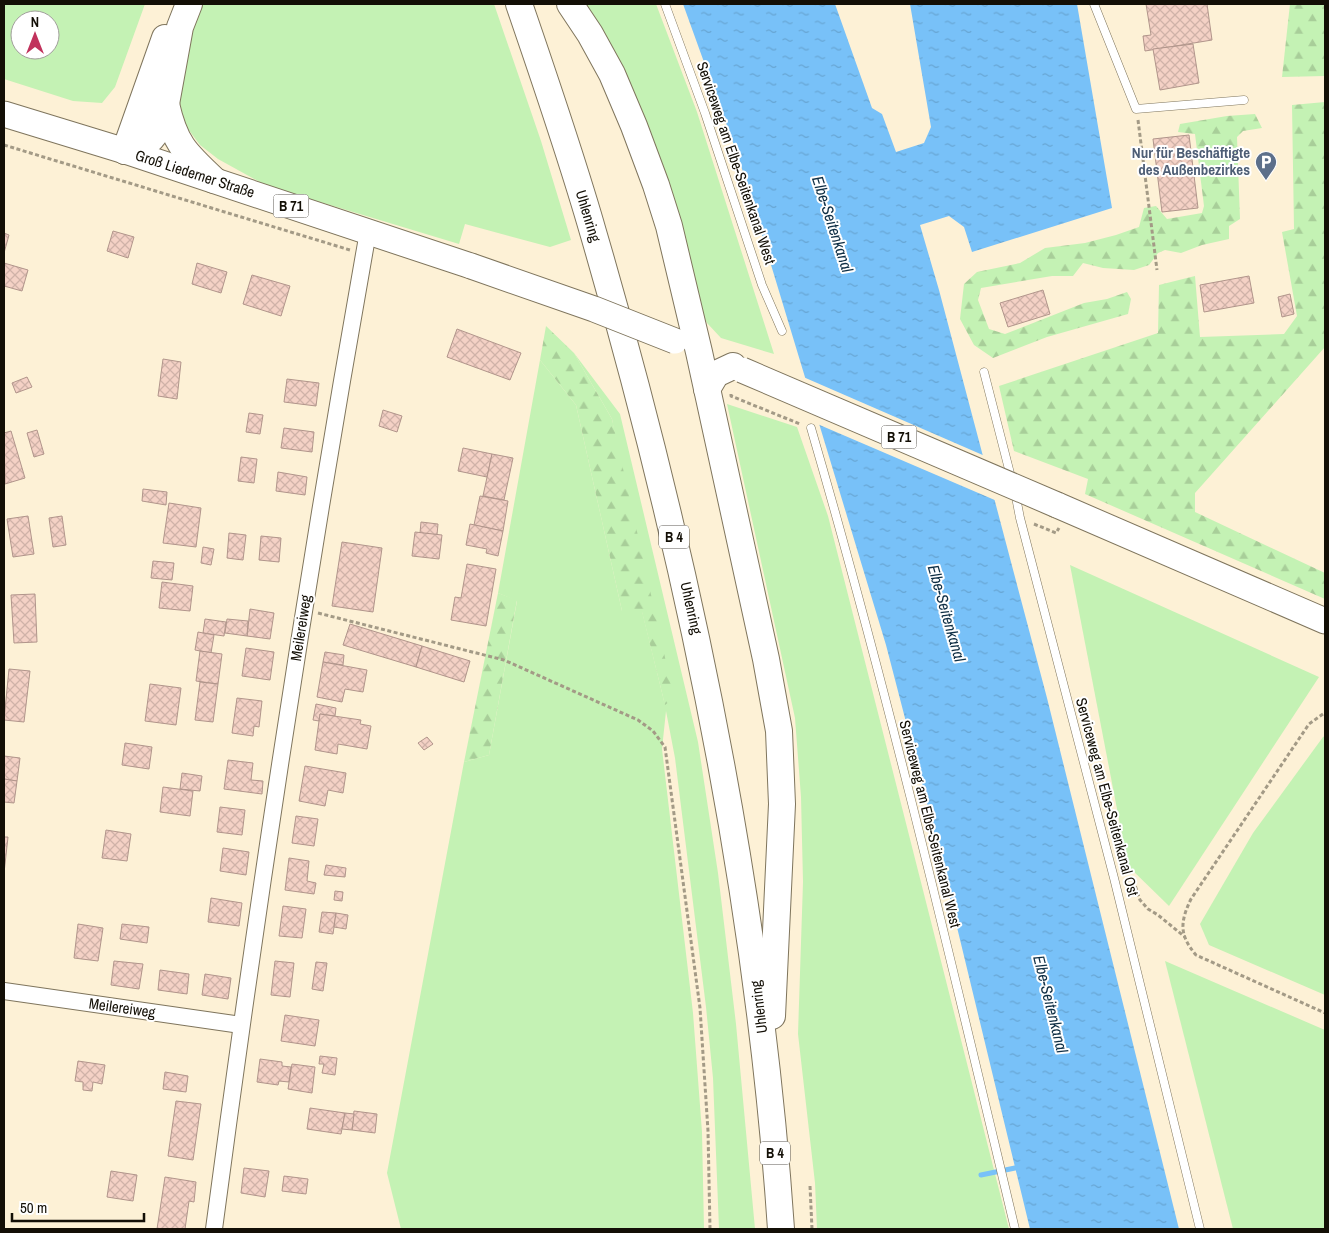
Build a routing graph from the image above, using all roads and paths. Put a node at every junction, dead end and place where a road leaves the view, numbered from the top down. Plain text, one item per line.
1 (177, 4) edge
2 (189, 4) edge
3 (570, 4) edge
4 (665, 4) edge
5 (1094, 4) edge
6 (519, 6) edge
7 (1244, 100) dead end
8 (166, 104) junction
9 (1136, 109) junction
10 (4, 114) edge
11 (4, 144) edge
12 (125, 151) junction
13 (214, 180) junction
14 (366, 243) junction
15 (1157, 270) dead end
16 (782, 331) dead end
17 (699, 352) junction
18 (737, 368) junction
19 (984, 372) dead end
20 (719, 392) junction
21 (811, 428) joint
22 (1020, 518) junction
23 (1056, 533) dead end
24 (304, 609) junction
25 (1325, 621) edge
26 (1323, 714) dead end
27 (1114, 878) junction
28 (1185, 938) junction
29 (4, 991) edge
30 (1325, 1013) edge
31 (241, 1025) junction
32 (767, 1076) junction
33 (810, 1186) dead end
34 (214, 1229) edge
35 (710, 1229) edge
36 (781, 1229) edge
37 (812, 1229) edge
38 (1015, 1229) edge
39 (1200, 1229) edge

1 - 12 highway
2 - 8 highway
3 - 17 highway
4 - 16 lane, Serviceweg am Elbe-Seitenkanal West
5 - 9 lane
6 - 32 highway, Uhlenring / B 4
7 - 9 lane
8 - 12 highway
8 - 13 highway
9 - 15 path
10 - 12 main road, Groß Liederner Straße
11 - 14 path
12 - 13 main road, Groß Liederner Straße / B 71
13 - 14 main road, Groß Liederner Straße / B 71
14 - 17 main road, Groß Liederner Straße / B 71, bridge
14 - 24 street, Meilereiweg
17 - 18 main road, B 71
17 - 20 highway
18 - 20 highway
18 - 25 main road, B 71, bridge
19 - 22 lane, Serviceweg am Elbe-Seitenkanal Ost
20 - 21 path
20 - 32 highway
21 - 38 lane, Serviceweg am Elbe-Seitenkanal West
22 - 23 path
22 - 27 lane, Serviceweg am Elbe-Seitenkanal Ost
24 - 31 street, Meilereiweg
24 - 35 path
26 - 28 path
27 - 28 path
27 - 39 lane, Serviceweg am Elbe-Seitenkanal Ost
28 - 30 path
29 - 31 street, Meilereiweg
31 - 34 street, Meilereiweg
32 - 36 highway, Uhlenring / B 4
33 - 37 path

